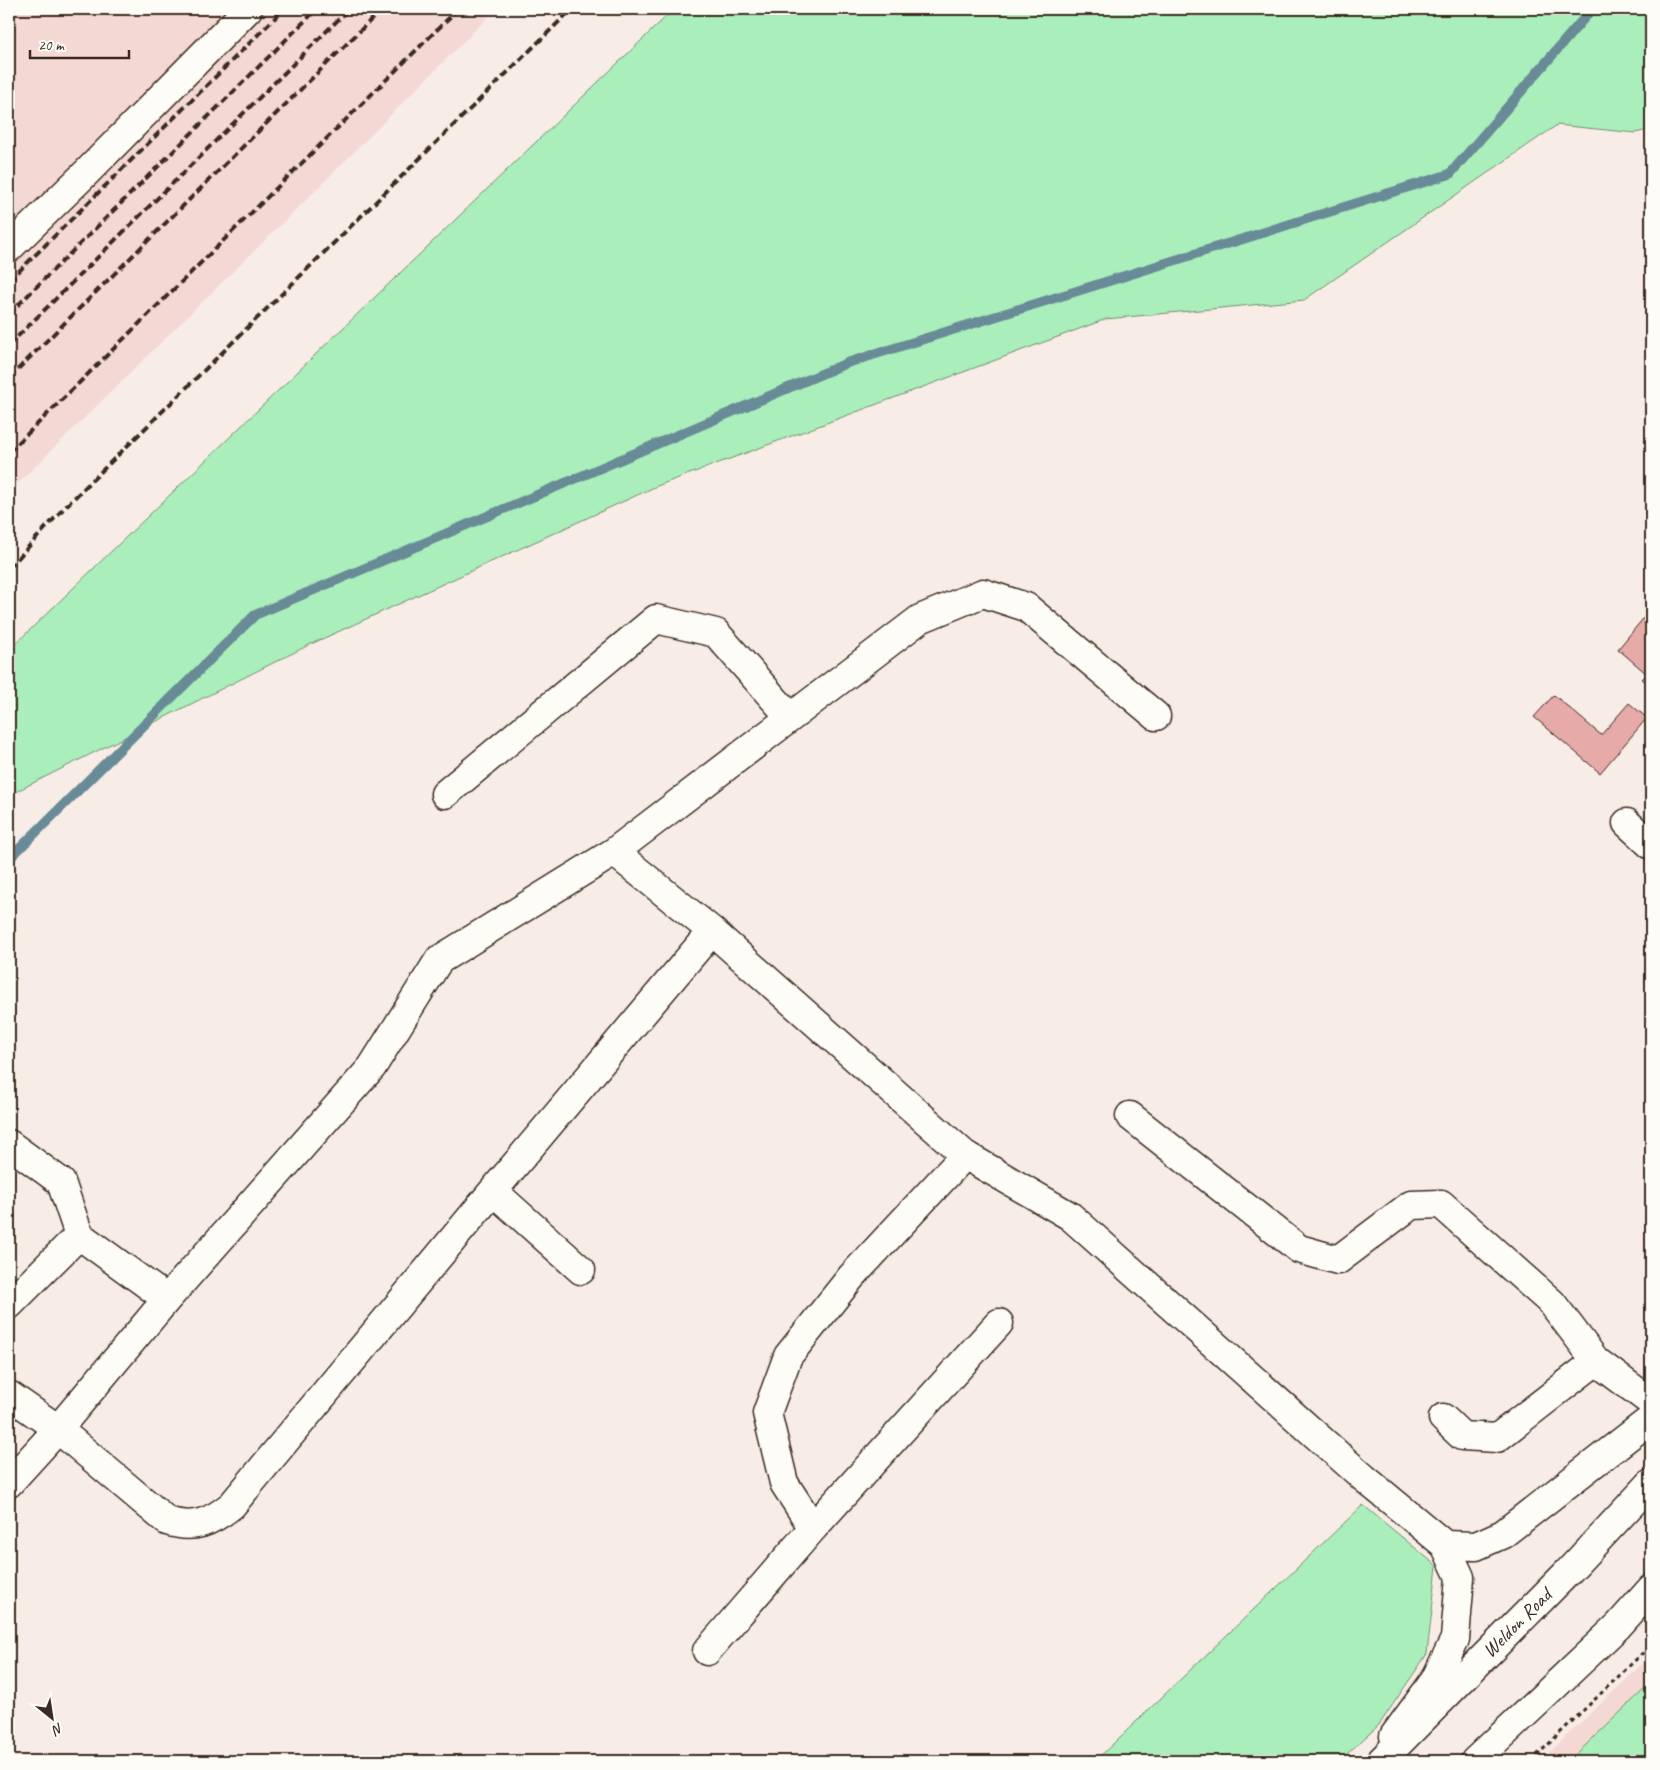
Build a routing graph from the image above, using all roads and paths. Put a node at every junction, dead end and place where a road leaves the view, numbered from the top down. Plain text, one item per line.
1 (248, 9) edge
2 (9, 248) edge
3 (1156, 716) dead end
4 (790, 717) junction
5 (445, 794) dead end
6 (1627, 824) dead end
7 (1651, 844) edge
8 (614, 852) junction
9 (712, 931) junction
10 (1130, 1116) dead end
11 (9, 1144) edge
12 (965, 1155) junction
13 (494, 1192) junction
14 (79, 1235) junction
15 (581, 1270) dead end
16 (167, 1299) junction
17 (9, 1305) edge
18 (999, 1323) dead end
19 (1596, 1360) junction
20 (9, 1396) edge
21 (1651, 1402) edge
22 (1443, 1418) dead end
23 (1651, 1419) edge
24 (58, 1429) junction
25 (9, 1483) edge
26 (1651, 1484) edge
27 (814, 1528) junction
28 (1445, 1545) junction
29 (1651, 1589) edge
30 (1651, 1645) edge
31 (706, 1651) dead end
32 (1376, 1761) edge
33 (1380, 1761) edge
34 (1475, 1761) edge
35 (1531, 1761) edge

1 - 2 main road
3 - 4 main road
4 - 5 main road
4 - 8 main road
6 - 7 main road
8 - 9 main road
8 - 16 main road
9 - 12 main road
9 - 13 main road
10 - 19 main road
11 - 14 main road
12 - 27 main road
12 - 28 main road
13 - 15 main road
13 - 24 main road
14 - 16 main road
14 - 17 main road
16 - 24 main road
18 - 27 main road
19 - 21 main road
19 - 22 main road
20 - 24 main road
23 - 28 main road
24 - 25 main road
26 - 33 main road, Weldon Road
27 - 31 main road
28 - 32 main road
29 - 34 main road
30 - 35 path

